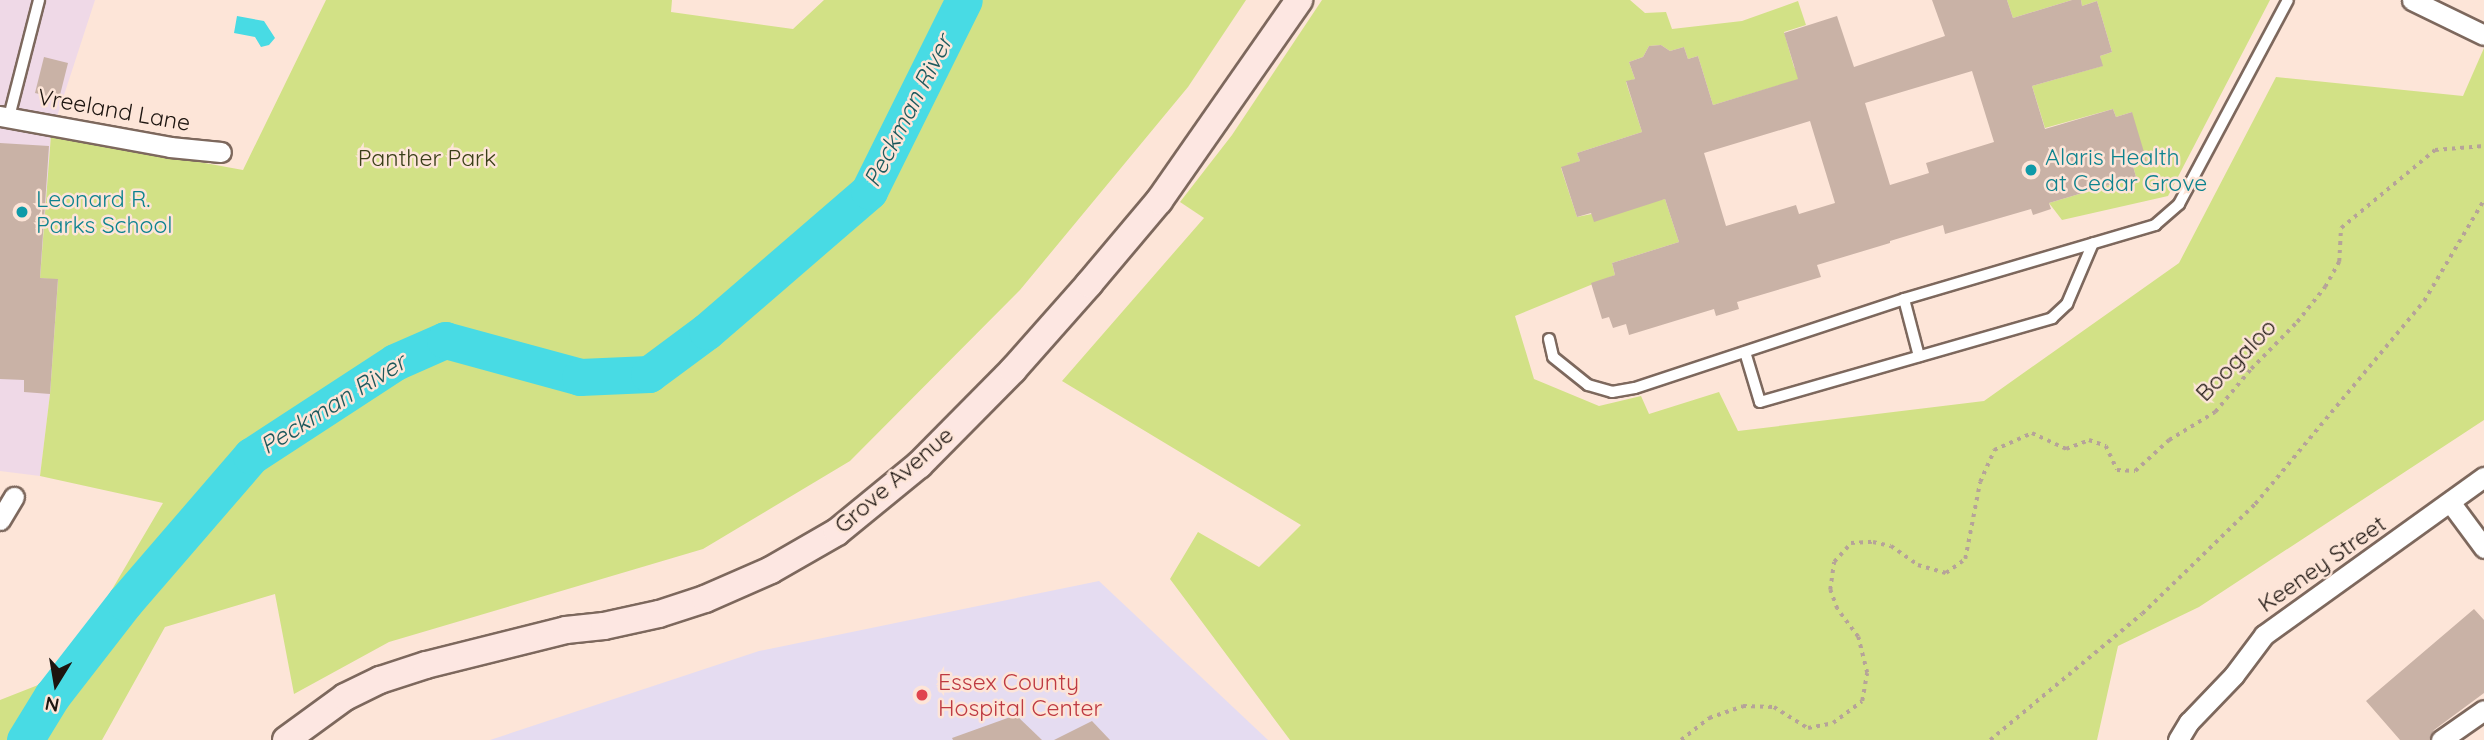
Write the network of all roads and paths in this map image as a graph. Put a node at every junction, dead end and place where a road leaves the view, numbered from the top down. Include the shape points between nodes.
1 (39, 0) edge
2 (1299, 0) edge
3 (2287, 0) edge
4 (2412, 0) edge
5 (2484, 35) edge
6 (5, 116) edge
7 (2484, 146) edge
8 (221, 152) dead end
9 (2484, 200) edge
10 (2093, 243) junction
11 (1905, 299) junction
12 (1549, 339) dead end
13 (1745, 352) junction
14 (1919, 356) junction
15 (2484, 477) edge
16 (14, 497) dead end
17 (2450, 502) junction
18 (0, 520) edge
19 (2484, 548) edge
20 (2484, 710) edge
21 (286, 740) edge
22 (1681, 740) edge
23 (1990, 740) edge
24 (2178, 740) edge
25 (2441, 740) edge

1 - 6 lane
2 - 21 street, Grove Avenue via 1158,201 1090,284 919,465 837,532 771,570 659,614 566,630 380,680 345,697
3 - 10 lane via 2179,204 2155,225
4 - 5 street
6 - 8 street, Vreeland Lane
7 - 22 path, Boogaloo via 2435,150 2341,228 2339,262 2297,322 2214,412 2168,440 2135,471 2117,470 2106,446 2089,440 2066,449 2032,433 1994,450 1980,482 1965,559 1947,573 1918,565 1891,546 1852,543 1834,562 1830,590 1837,609 1858,637 1867,673 1862,701 1833,723 1808,728 1774,707 1743,706 1709,718
9 - 23 path via 2424,301 2255,504 2142,614
10 - 11 lane
10 - 14 lane via 2067,304 2052,318
11 - 13 lane
11 - 14 lane
12 - 13 lane via 1553,357 1588,385 1612,392
13 - 14 lane via 1760,402
15 - 17 street, Keeney Street
16 - 18 street
17 - 19 street
17 - 24 street, Keeney Street via 2264,635
20 - 25 street

